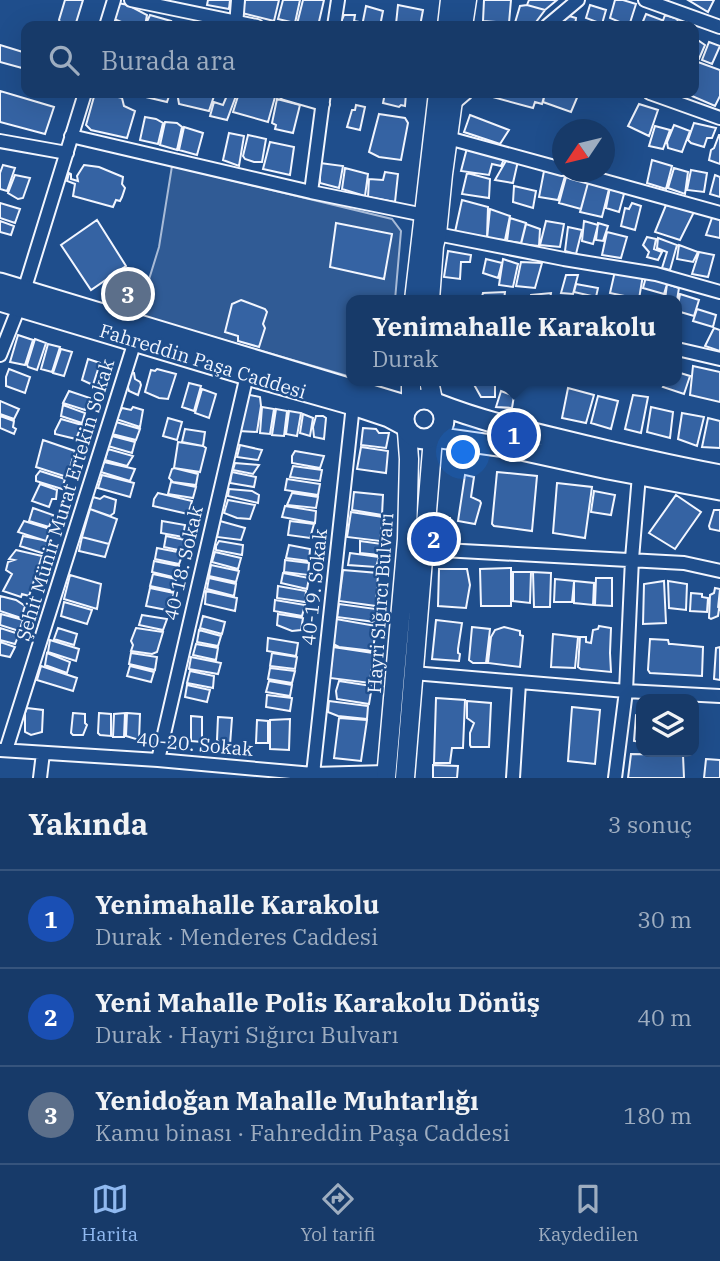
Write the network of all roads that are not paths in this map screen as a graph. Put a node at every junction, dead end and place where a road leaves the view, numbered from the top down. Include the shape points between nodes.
1 (114, 0) edge
2 (131, 0) edge
3 (239, 0) edge
4 (338, 0) edge
5 (450, 0) edge
6 (467, 0) edge
7 (578, 0) edge
8 (645, 0) edge
9 (108, 21) edge
10 (223, 21) edge
11 (236, 21) edge
12 (335, 21) edge
13 (448, 21) edge
14 (464, 21) edge
15 (553, 21) edge
16 (720, 27) edge
17 (83, 98) edge
18 (323, 98) edge
19 (448, 98) edge
20 (448, 98) edge
21 (664, 98) edge
22 (720, 118) edge
23 (71, 136) junction
24 (448, 138) junction
25 (0, 141) edge
26 (67, 153) junction
27 (552, 166) edge
28 (608, 182) edge
29 (311, 191) junction
30 (720, 213) edge
31 (424, 215) junction
32 (437, 234) junction
33 (0, 283) edge
34 (720, 292) edge
35 (415, 295) edge
36 (430, 295) edge
37 (14, 300) edge
38 (135, 341) junction
39 (682, 349) edge
40 (0, 355) edge
41 (720, 359) edge
42 (247, 375) junction
43 (411, 386) edge
44 (430, 386) edge
45 (435, 402) junction
46 (353, 405) junction
47 (408, 417) junction
48 (433, 437) junction
49 (639, 475) junction
50 (720, 475) edge
51 (720, 490) edge
52 (424, 549) junction
53 (632, 559) junction
54 (720, 571) edge
55 (414, 673) junction
56 (519, 683) junction
57 (626, 691) junction
58 (720, 696) edge
59 (3, 750) edge
60 (43, 752) junction
61 (158, 760) junction
62 (313, 774) junction
63 (386, 775) edge
64 (40, 778) edge
65 (405, 778) edge
66 (513, 778) edge
67 (615, 778) edge

1 - 9 street
2 - 10 street
3 - 11 street
4 - 12 street
5 - 13 street
6 - 14 street
7 - 15 street
8 - 16 street
17 - 23 street
18 - 29 street
19 - 24 street
20 - 31 street
21 - 22 street
23 - 26 street
23 - 29 street
24 - 27 street
24 - 32 street
25 - 26 street
26 - 37 street
28 - 30 street
29 - 31 street
31 - 35 street
32 - 34 street via 656,274
32 - 36 street
33 - 37 main road, Fahreddin Paşa Caddesi
37 - 38 main road, Fahreddin Paşa Caddesi
37 - 40 street
37 - 47 main road, Fahreddin Paşa Caddesi
38 - 42 main road, Fahreddin Paşa Caddesi
38 - 59 street, Şehit Münir Murat Ertekin Sokak
39 - 41 street
42 - 46 main road, Fahreddin Paşa Caddesi
42 - 61 street, 40-18. Sokak
43 - 47 street, Hayri Sığırcı Bulvarı
44 - 45 street
45 - 47 main road via 419,399
45 - 48 main road via 444,414 444,425
45 - 50 main road via 510,427
46 - 47 main road, Fahreddin Paşa Caddesi via 389,417
46 - 62 street, 40-19. Sokak
47 - 48 main road via 417,439
47 - 63 street, Hayri Sığırcı Bulvarı via 406,551
48 - 49 main road via 512,447
48 - 52 street, Hayri Sığırcı Bulvarı
49 - 51 main road
49 - 53 street
52 - 53 street
52 - 55 street, Hayri Sığırcı Bulvarı
53 - 54 street
53 - 57 street
55 - 56 street
55 - 65 street, Hayri Sığırcı Bulvarı
56 - 57 street
56 - 66 street
57 - 58 street
57 - 67 street
59 - 60 street, 40-20. Sokak
60 - 61 street, 40-20. Sokak
60 - 64 street
61 - 62 street, 40-20. Sokak
62 - 63 street, 40-20. Sokak

